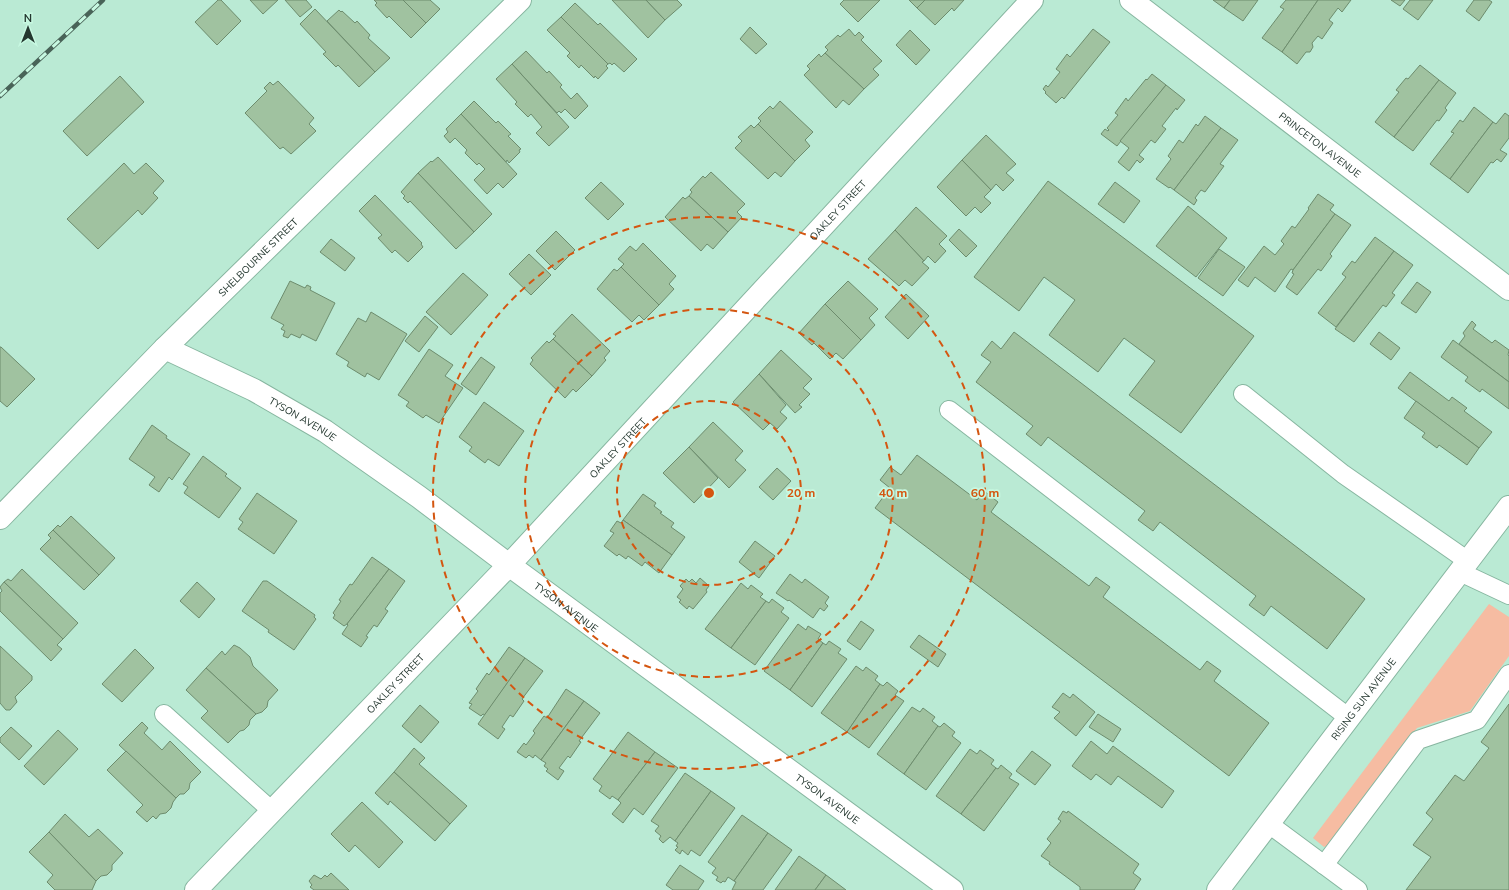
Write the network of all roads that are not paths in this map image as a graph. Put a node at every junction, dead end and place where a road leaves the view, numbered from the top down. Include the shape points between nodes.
1 (520, 0) edge
2 (1032, 0) edge
3 (1131, 0) edge
4 (1509, 289) edge
5 (165, 348) junction
6 (1243, 394) dead end
7 (949, 410) dead end
8 (1509, 507) edge
9 (0, 518) edge
10 (509, 565) junction
11 (1464, 566) junction
12 (1509, 595) edge
13 (1509, 674) edge
14 (164, 714) dead end
15 (1349, 718) junction
16 (272, 811) junction
17 (1269, 824) junction
18 (1324, 865) junction
19 (196, 890) edge
20 (952, 890) edge
21 (1218, 890) edge
22 (1358, 890) edge

1 - 5 street, SHELBOURNE STREET
2 - 10 street, OAKLEY STREET
3 - 4 street, PRINCETON AVENUE
5 - 9 street, SHELBOURNE STREET
5 - 10 street, TYSON AVENUE via 254,390 326,431
6 - 11 lane
7 - 15 lane
8 - 11 street, RISING SUN AVENUE
10 - 16 street, OAKLEY STREET
10 - 20 street, TYSON AVENUE
11 - 12 lane
11 - 15 street, RISING SUN AVENUE
13 - 18 lane via 1477,720 1418,740
14 - 16 lane
15 - 17 street, RISING SUN AVENUE
16 - 19 street, OAKLEY STREET
17 - 18 lane
17 - 21 street, RISING SUN AVENUE
18 - 22 lane

